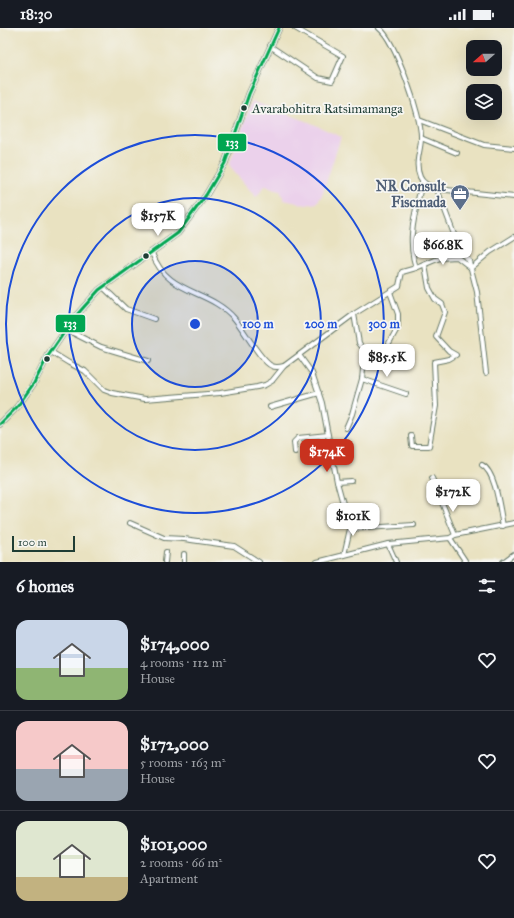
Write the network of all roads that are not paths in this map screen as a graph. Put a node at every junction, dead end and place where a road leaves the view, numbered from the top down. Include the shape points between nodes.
1 (279, 28) edge
2 (295, 28) edge
3 (379, 28) edge
4 (270, 46) junction
5 (419, 120) junction
6 (422, 138) junction
7 (514, 148) edge
8 (457, 153) dead end
9 (422, 182) junction
10 (437, 188) junction
11 (514, 197) edge
12 (514, 237) edge
13 (152, 253) junction
14 (425, 265) junction
15 (416, 268) junction
16 (470, 268) junction
17 (103, 287) junction
18 (390, 292) junction
19 (354, 314) junction
20 (154, 319) dead end
21 (65, 329) junction
22 (389, 343) dead end
23 (51, 352) junction
24 (298, 355) junction
25 (148, 361) dead end
26 (284, 366) junction
27 (486, 373) dead end
28 (362, 379) junction
29 (319, 393) junction
30 (406, 394) dead end
31 (270, 406) dead end
32 (0, 424) edge
33 (346, 428) dead end
34 (328, 435) junction
35 (411, 436) dead end
36 (295, 452) dead end
37 (482, 465) dead end
38 (432, 478) dead end
39 (351, 481) dead end
40 (337, 482) junction
41 (130, 523) dead end
42 (514, 523) edge
43 (414, 525) dead end
44 (503, 526) junction
45 (350, 529) junction
46 (455, 535) junction
47 (450, 538) junction
48 (388, 544) junction
49 (166, 552) dead end
50 (184, 554) dead end
51 (514, 554) edge
52 (344, 555) junction
53 (165, 562) edge
54 (184, 562) edge
55 (259, 562) edge
56 (317, 562) edge
57 (396, 562) edge
58 (466, 562) edge
59 (503, 562) edge

1 - 4 street
2 - 4 street via 343,56 332,81 318,78
3 - 5 street via 388,36 404,72
4 - 13 street via 249,94 225,163 206,195 178,233
5 - 6 street
5 - 7 street via 484,145
6 - 8 street
6 - 9 street via 417,168
9 - 10 street
9 - 15 street via 410,239
10 - 11 street
10 - 16 street via 452,232 469,261
12 - 16 street
13 - 17 street
13 - 26 street via 156,266 169,279 220,306 234,317 268,364 278,368
14 - 15 street
14 - 16 street via 440,258 457,257
14 - 35 street via 429,288 445,312 436,337 449,351 456,354 449,359 434,362 436,406 429,446 412,446
15 - 18 street via 402,272 399,286
16 - 27 street via 477,292
17 - 20 street via 126,309
17 - 21 street
18 - 19 street
18 - 22 street via 398,314 398,328
19 - 24 street
19 - 28 street via 359,342 365,351
21 - 23 street
21 - 25 street via 101,348
23 - 26 street via 85,371 104,390 145,399 220,393 257,387 272,381
23 - 32 street via 34,384
24 - 26 street
24 - 29 street via 312,373
28 - 30 street
28 - 33 street
29 - 31 street
29 - 34 street
34 - 36 street via 298,438 294,442
34 - 40 street
37 - 44 street via 488,469 493,480
38 - 46 street
39 - 40 street
40 - 45 street
41 - 55 street via 169,539 234,546
42 - 44 street
43 - 45 street
44 - 46 street
45 - 52 street
46 - 47 street
47 - 48 street
47 - 58 street
48 - 52 street
48 - 57 street
49 - 53 street
50 - 54 street
51 - 59 street
52 - 56 street

